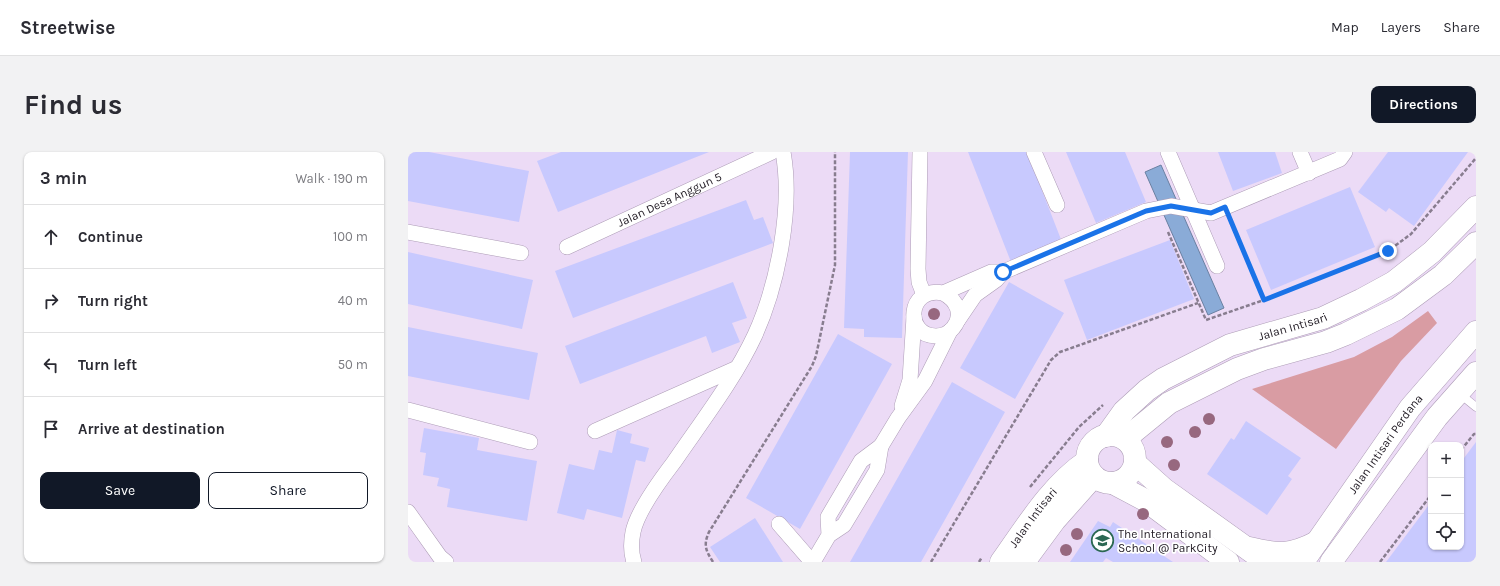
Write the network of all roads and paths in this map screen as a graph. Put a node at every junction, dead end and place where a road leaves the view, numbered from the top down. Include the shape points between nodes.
1 (772, 152) edge
2 (783, 152) edge
3 (835, 152) edge
4 (920, 152) edge
5 (1034, 152) edge
6 (1168, 152) edge
7 (1300, 152) edge
8 (1345, 152) edge
9 (1476, 158) edge
10 (1308, 173) junction
11 (1057, 205) dead end
12 (1225, 207) junction
13 (1476, 207) edge
14 (1193, 210) junction
15 (408, 232) edge
16 (1168, 232) dead end
17 (1476, 242) edge
18 (567, 247) dead end
19 (521, 253) dead end
20 (1217, 266) dead end
21 (1003, 272) junction
22 (943, 293) junction
23 (924, 295) junction
24 (1264, 300) junction
25 (1198, 303) junction
26 (914, 316) junction
27 (954, 325) junction
28 (1476, 332) edge
29 (737, 368) junction
30 (1476, 373) edge
31 (1458, 393) junction
32 (1476, 407) edge
33 (408, 410) edge
34 (898, 418) junction
35 (595, 431) dead end
36 (1476, 434) edge
37 (1115, 437) junction
38 (530, 442) dead end
39 (1464, 446) edge
40 (1135, 464) junction
41 (1098, 473) junction
42 (1428, 498) edge
43 (408, 512) edge
44 (1366, 516) junction
45 (779, 524) dead end
46 (1317, 542) junction
47 (1235, 554) edge
48 (446, 562) edge
49 (634, 562) edge
50 (713, 562) edge
51 (812, 562) edge
52 (931, 562) edge
53 (1000, 562) edge
54 (1024, 562) edge
55 (1266, 562) edge
56 (1303, 562) edge
57 (1331, 562) edge
58 (1341, 562) edge
59 (1380, 562) edge

1 - 18 street, Jalan Desa Anggun 5
2 - 29 street via 787,174 786,206 777,265 755,335
3 - 50 path via 835,265 816,356 709,532 705,550
4 - 23 street via 918,269
5 - 11 street
6 - 14 street
7 - 10 street
8 - 10 street via 1340,158
9 - 24 path via 1411,234 1388,251
10 - 12 street
12 - 14 street via 1211,213
12 - 24 path
13 - 37 street, Jalan Intisari via 1432,252 1394,282 1323,318 1230,345 1163,379 1124,411
14 - 20 street
14 - 21 street via 1171,206 1146,211
15 - 19 street
16 - 25 path
17 - 37 street, Jalan Intisari via 1443,275 1397,309 1326,342 1237,369 1169,403
21 - 22 street via 991,272
21 - 27 street via 975,295
22 - 23 street
22 - 27 street via 954,300 957,306
23 - 26 street via 916,304
24 - 25 path via 1206,320
25 - 52 path via 1060,352 1051,360
26 - 27 street via 919,329 931,336 944,335
26 - 34 street via 910,380
27 - 34 street via 925,381
28 - 46 street, Jalan Intisari Perdana via 1410,408
29 - 35 street
29 - 49 street via 655,488 642,512 633,531
30 - 31 street
31 - 32 lane
31 - 44 street via 1437,417
33 - 38 street
34 - 51 street via 881,446 862,461 828,517 829,535
36 - 39 path
37 - 40 street via 1133,450
37 - 41 street via 1098,439 1088,452
40 - 41 street via 1128,477
40 - 47 street
41 - 47 street
41 - 53 street, Jalan Intisari via 1070,472
41 - 54 street, Jalan Intisari via 1055,520
42 - 59 path
43 - 48 street
44 - 57 street
44 - 58 street
45 - 51 street
46 - 47 street via 1293,553
46 - 56 street, Jalan Intisari Perdana
47 - 55 street

